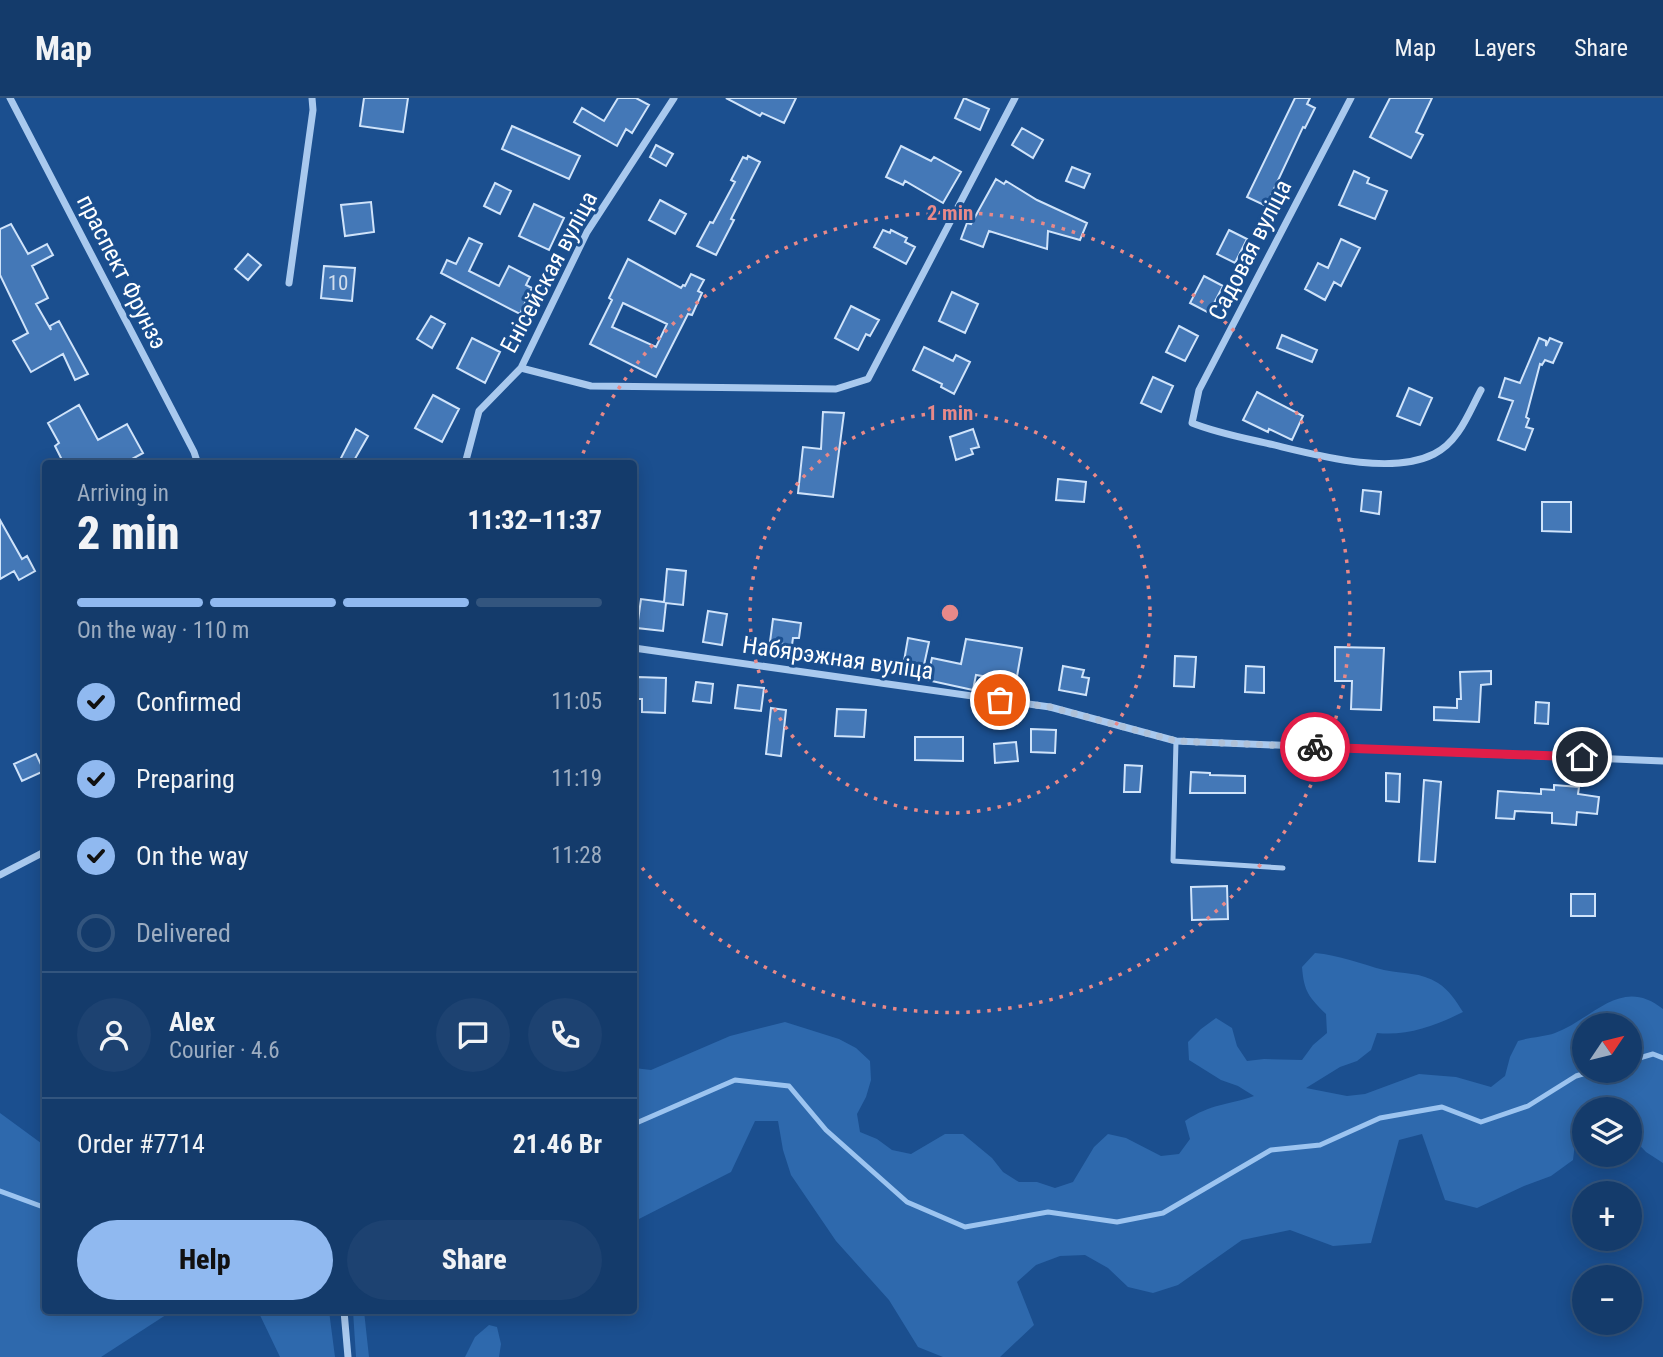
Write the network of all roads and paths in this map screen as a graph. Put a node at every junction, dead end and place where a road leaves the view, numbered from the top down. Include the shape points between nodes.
1 (10, 98) edge
2 (313, 98) edge
3 (674, 98) edge
4 (1015, 98) edge
5 (1351, 98) edge
6 (289, 283) dead end
7 (521, 368) junction
8 (1481, 390) dead end
9 (197, 460) edge
10 (466, 460) edge
11 (637, 649) edge
12 (1176, 741) junction
13 (1663, 761) edge
14 (42, 853) edge
15 (1283, 868) dead end
16 (0, 875) edge
17 (344, 1314) edge
18 (348, 1357) edge

1 - 9 street, праспект Фрунзэ
2 - 6 street
3 - 7 street, Енісейская вуліца via 587,232
4 - 7 street via 868,379 836,389 591,386
5 - 8 street, Садовая вуліца via 1199,390 1192,423 1335,460 1400,464 1434,454 1454,440
7 - 10 street, Енісейская вуліца via 479,411
11 - 12 street, Набярэжная вуліца via 1050,707
12 - 13 street, Набярэжная вуліца
12 - 15 lane via 1173,861
14 - 16 street
17 - 18 street

